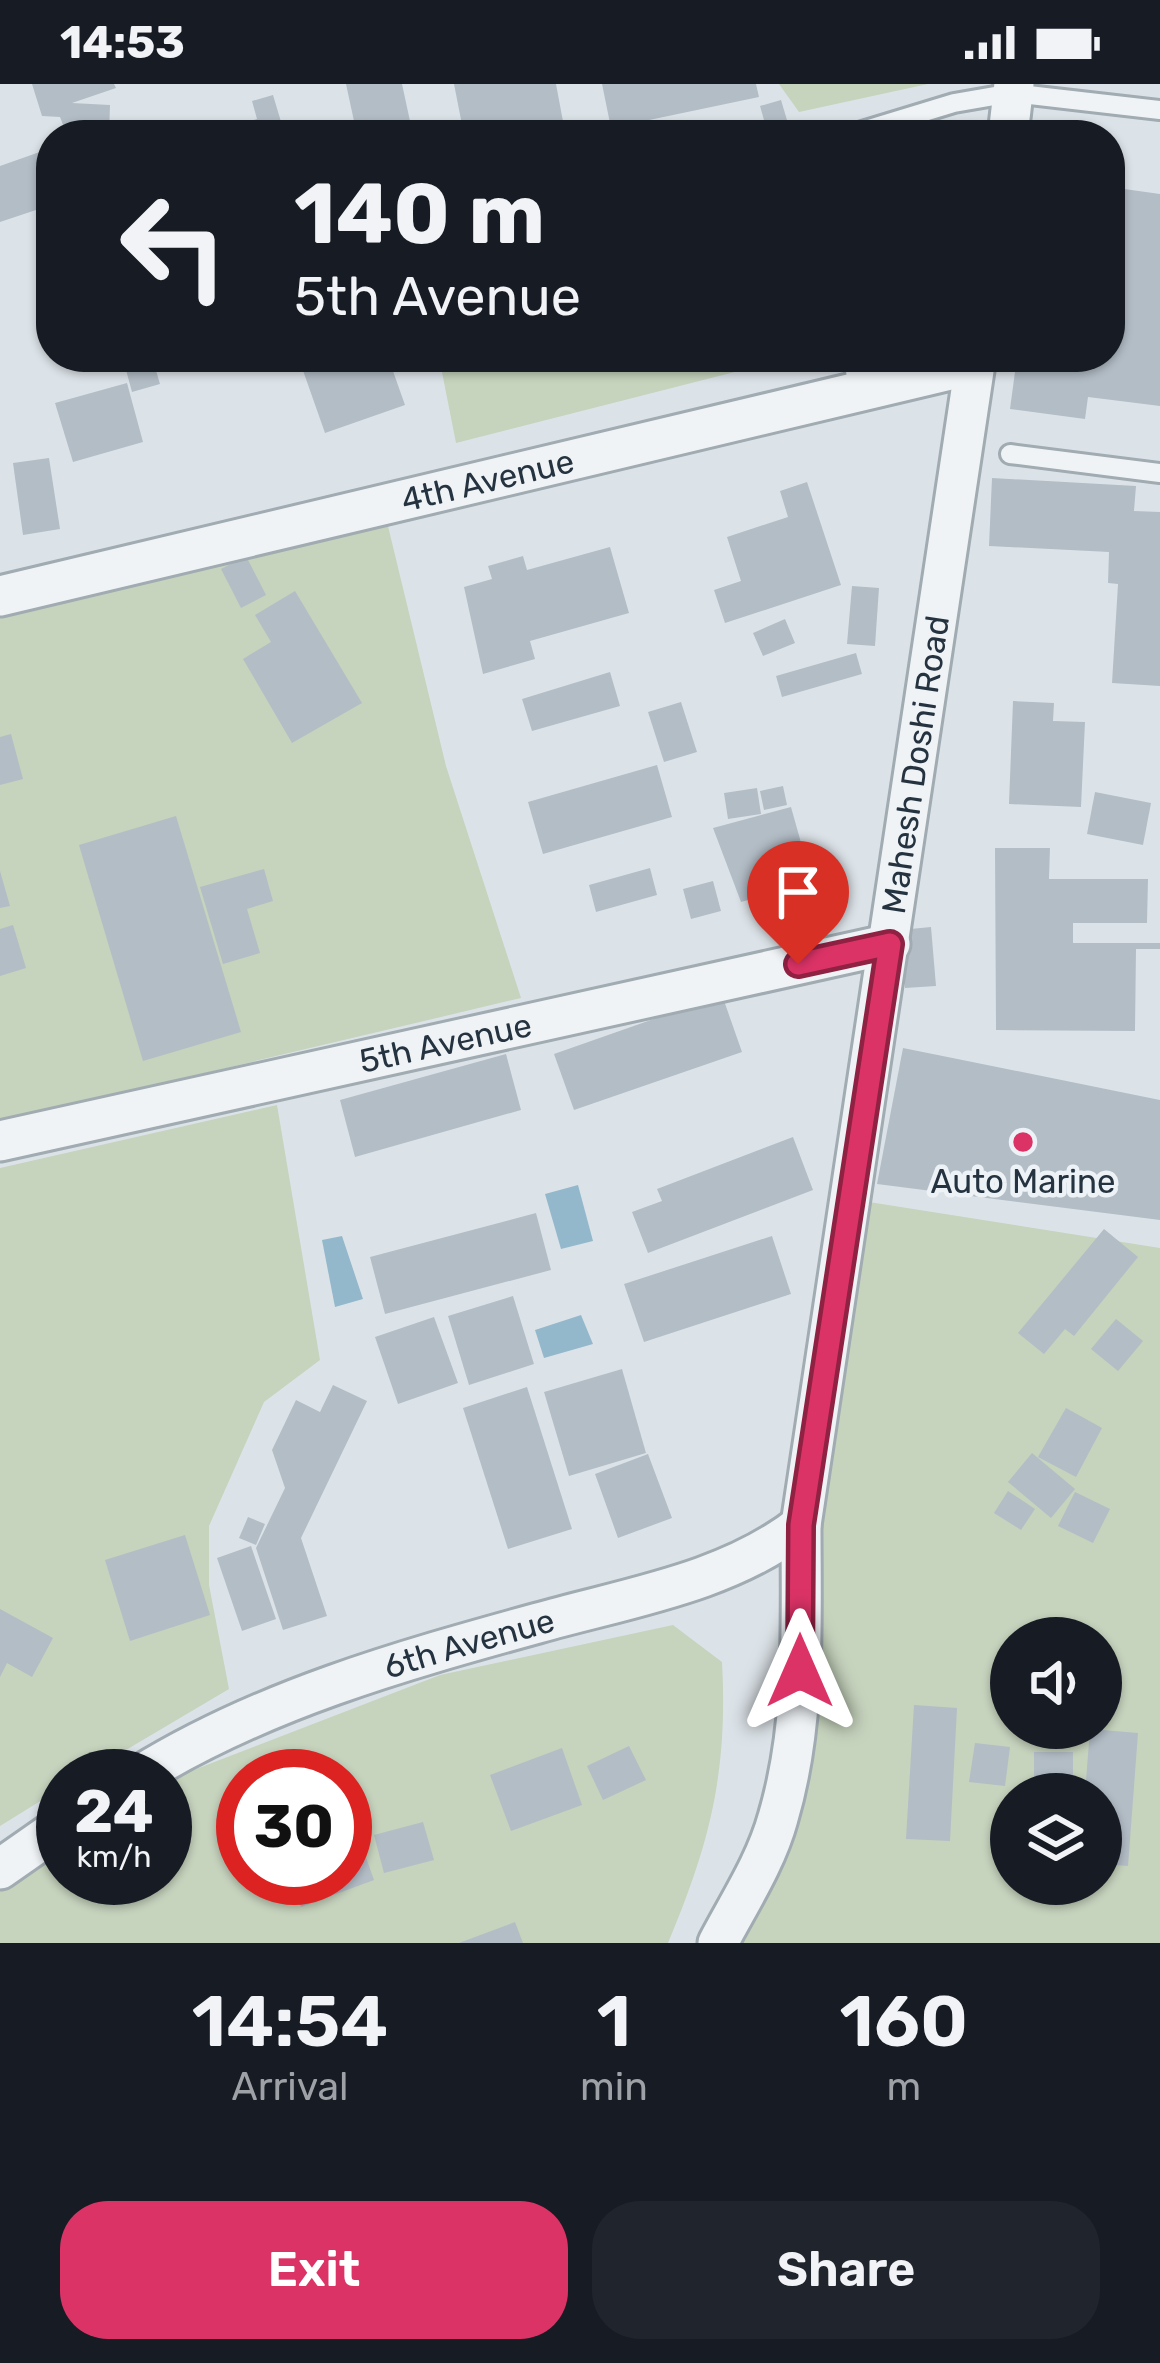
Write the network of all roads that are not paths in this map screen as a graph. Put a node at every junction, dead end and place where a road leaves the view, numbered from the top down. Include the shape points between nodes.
1 (1013, 88) edge
2 (1074, 92) edge
3 (1160, 110) edge
4 (898, 120) edge
5 (1010, 120) edge
6 (973, 372) edge
7 (856, 374) edge
8 (1010, 454) dead end
9 (1160, 473) edge
10 (0, 596) edge
11 (890, 944) junction
12 (0, 1141) edge
13 (801, 1525) junction
14 (191, 1749) edge
15 (36, 1844) edge
16 (0, 1869) edge
17 (718, 1943) edge

1 - 2 lane
1 - 4 lane
1 - 5 street
2 - 3 lane
6 - 11 street, Mahesh Doshi Road
7 - 10 street, 4th Avenue
8 - 9 lane
11 - 12 street, 5th Avenue
11 - 13 street, Mahesh Doshi Road
13 - 14 street, 6th Avenue via 774,1546 693,1580 281,1702
13 - 17 street, Mahesh Doshi Road via 792,1761 777,1823
15 - 16 street

